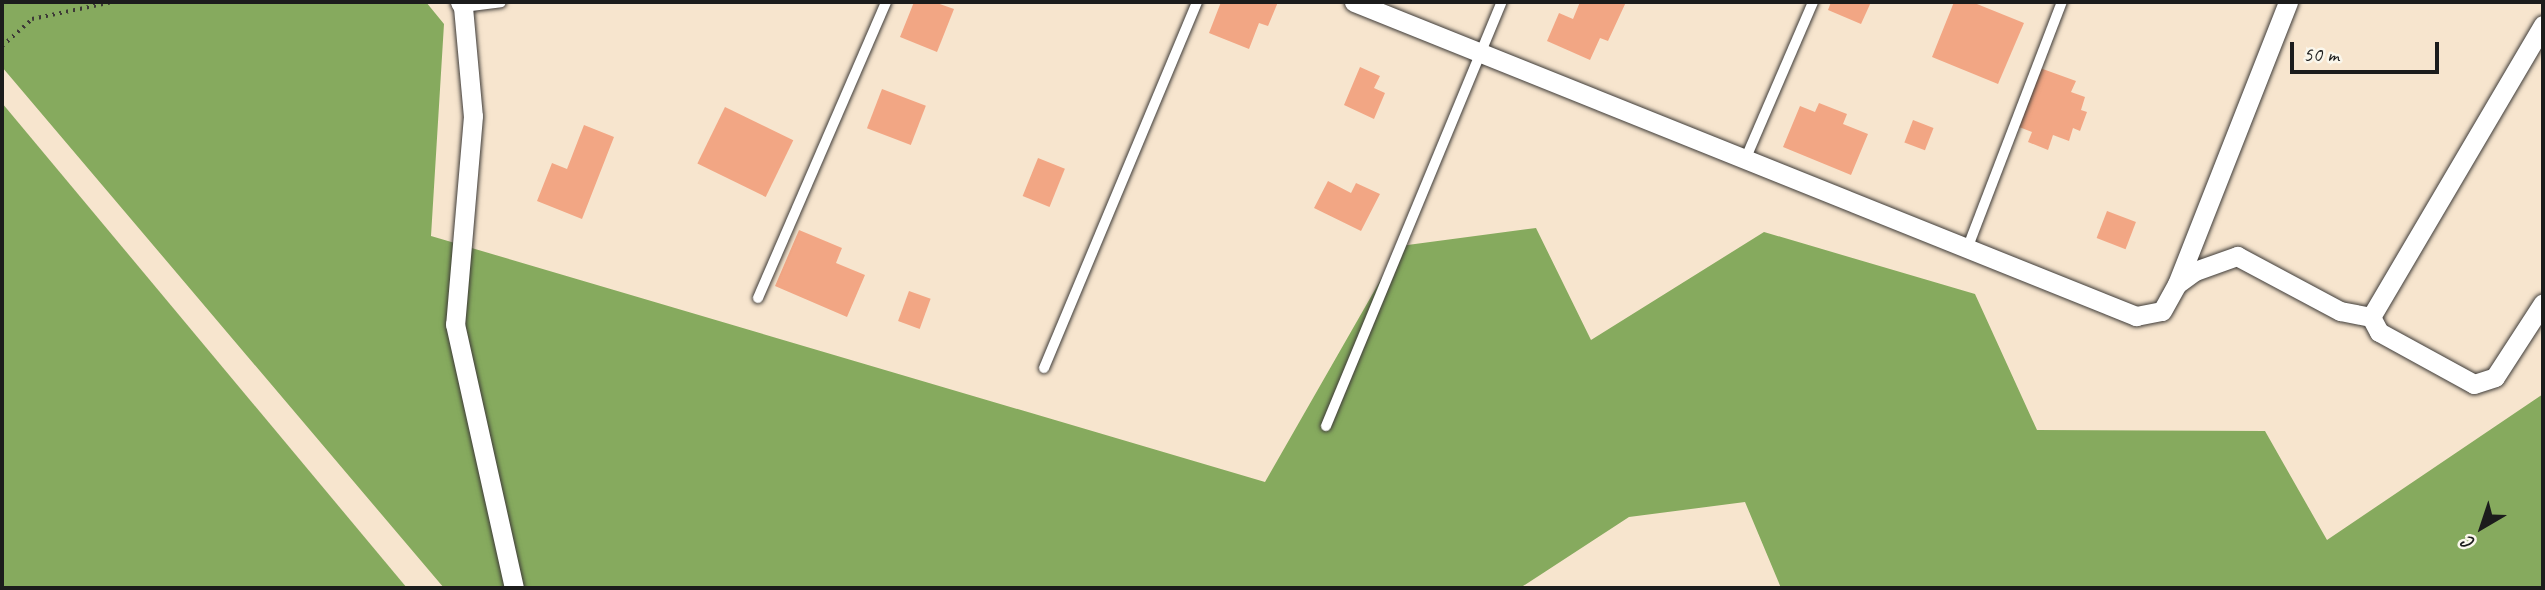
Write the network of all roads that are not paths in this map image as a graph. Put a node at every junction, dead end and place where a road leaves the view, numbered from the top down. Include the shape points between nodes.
1 (501, 2) edge
2 (886, 2) edge
3 (1197, 2) edge
4 (1354, 2) edge
5 (1502, 2) edge
6 (1813, 2) edge
7 (2063, 2) edge
8 (2288, 2) edge
9 (462, 5) edge
10 (2543, 25) edge
11 (1481, 52) junction
12 (1745, 160) junction
13 (1966, 250) junction
14 (2177, 284) junction
15 (758, 298) dead end
16 (2543, 303) edge
17 (2371, 317) junction
18 (1044, 368) dead end
19 (1326, 426) dead end
20 (514, 588) edge

1 - 9 lane
2 - 15 lane
3 - 18 lane
4 - 11 street
5 - 11 lane
6 - 12 lane
7 - 13 lane
8 - 14 street
9 - 20 street via 473,117 455,324
10 - 17 street
11 - 12 street
11 - 19 lane
12 - 13 street
13 - 14 street via 2136,316 2162,311
14 - 17 street via 2195,271 2237,256 2340,311
16 - 17 street via 2495,377 2474,384 2379,332

